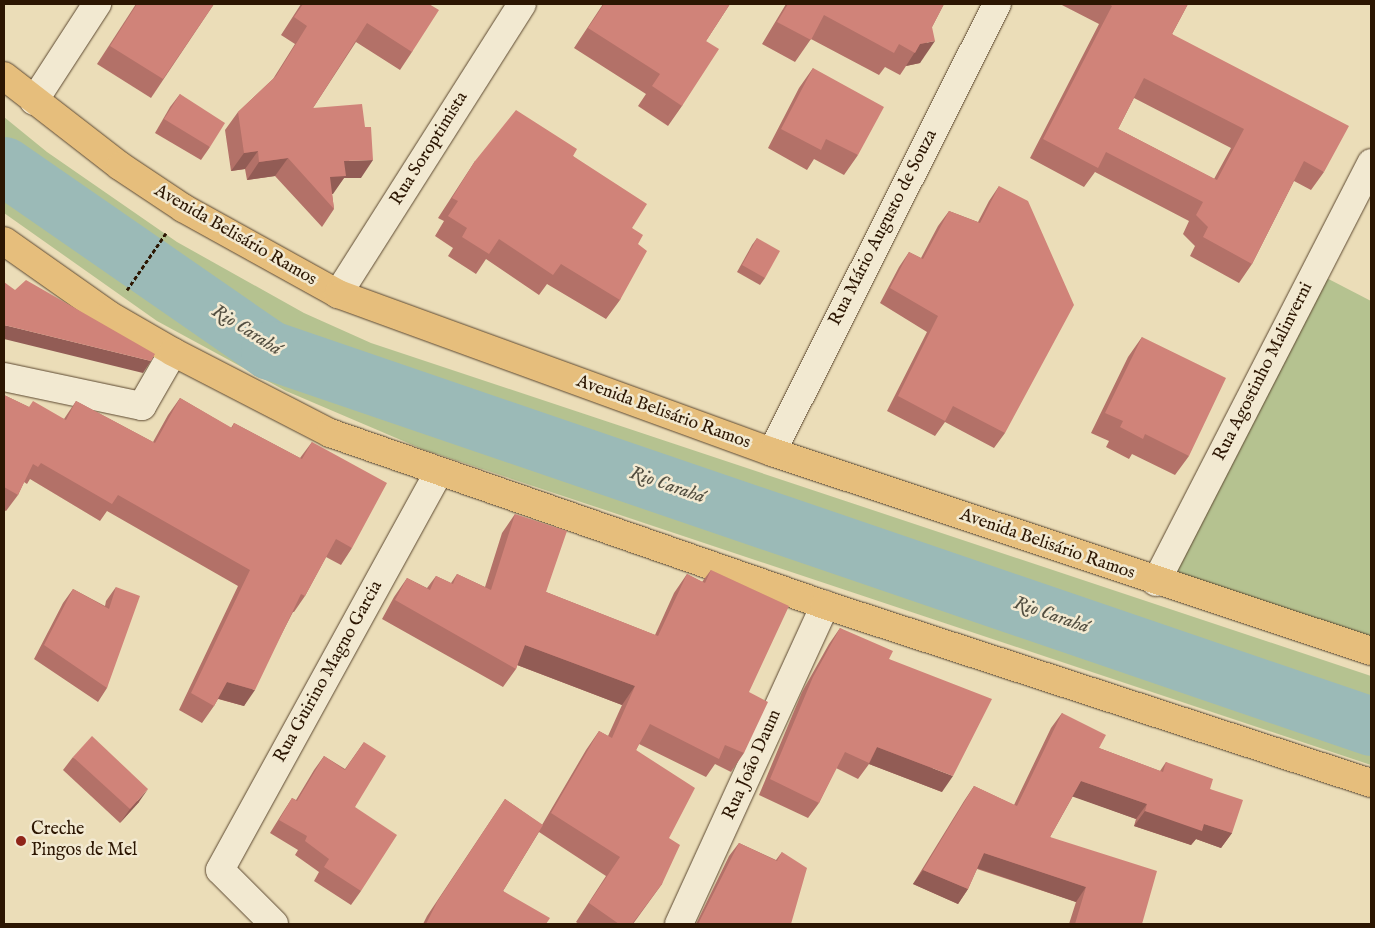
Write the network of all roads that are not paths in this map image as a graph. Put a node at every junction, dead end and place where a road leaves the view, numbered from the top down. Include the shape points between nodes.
1 (96, 4) edge
2 (522, 4) edge
3 (997, 4) edge
4 (4, 76) edge
5 (34, 101) junction
6 (1371, 163) edge
7 (4, 241) edge
8 (338, 294) junction
9 (173, 352) junction
10 (4, 377) edge
11 (772, 452) junction
12 (438, 474) junction
13 (1156, 582) junction
14 (825, 605) junction
15 (1371, 651) edge
16 (1371, 783) edge
17 (274, 924) edge
18 (680, 924) edge

1 - 5 street
2 - 8 street, Rua Soroptimista
3 - 11 street, Rua Mário Augusto de Souza
4 - 5 main road, Avenida Belisário Ramos
5 - 8 main road, Avenida Belisário Ramos via 183,208
6 - 13 street, Rua Agostinho Malinverni
7 - 9 main road via 108,315
8 - 11 main road, Avenida Belisário Ramos
9 - 10 street via 142,406
9 - 12 main road via 330,433
11 - 13 main road, Avenida Belisário Ramos
12 - 14 main road
12 - 17 street, Rua Guirino Magno Garcia via 220,870
13 - 15 main road, Avenida Belisário Ramos
14 - 16 main road
14 - 18 street, Rua João Daum

